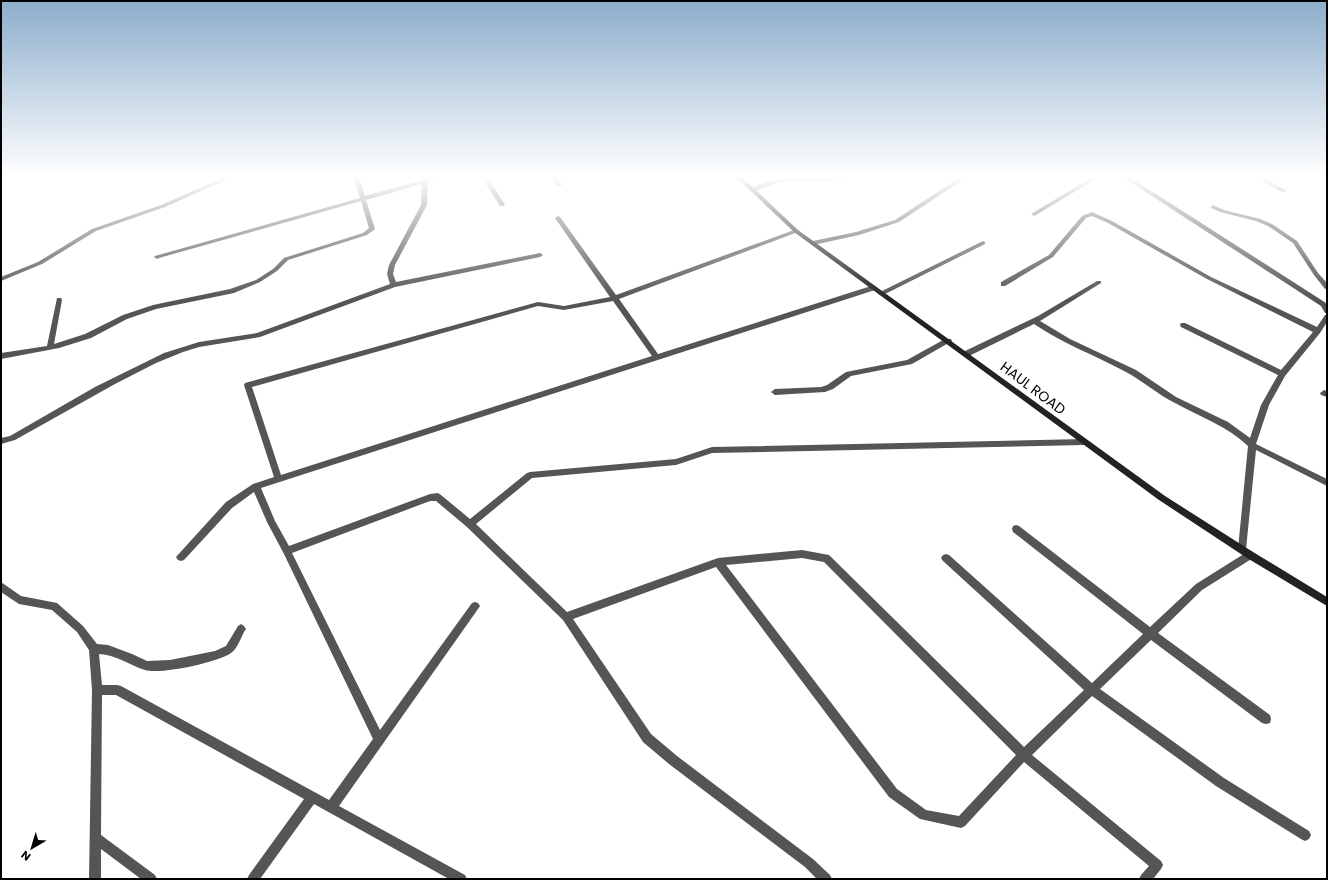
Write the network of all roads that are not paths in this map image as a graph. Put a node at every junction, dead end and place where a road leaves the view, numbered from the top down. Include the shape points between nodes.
1 (131, 217) edge
2 (293, 217) edge
3 (368, 217) edge
4 (418, 217) edge
5 (781, 217) edge
6 (904, 217) edge
7 (1084, 217) edge
8 (1099, 217) edge
9 (1188, 217) edge
10 (1246, 217) edge
11 (558, 218) dead end
12 (796, 231) junction
13 (813, 243) junction
14 (983, 244) dead end
15 (540, 255) dead end
16 (157, 257) dead end
17 (1, 278) edge
18 (1098, 282) dead end
19 (1003, 284) dead end
20 (394, 285) junction
21 (1327, 287) edge
22 (873, 288) junction
23 (881, 293) junction
24 (614, 298) junction
25 (60, 300) dead end
26 (1327, 311) edge
27 (1327, 317) edge
28 (1035, 321) junction
29 (1183, 325) dead end
30 (1318, 331) junction
31 (948, 341) junction
32 (50, 347) junction
33 (966, 354) junction
34 (1, 356) edge
35 (656, 357) junction
36 (1282, 374) junction
37 (776, 392) dead end
38 (1, 441) edge
39 (1084, 442) junction
40 (1252, 445) junction
41 (278, 478) junction
42 (1327, 483) edge
43 (256, 486) junction
44 (470, 524) junction
45 (1016, 529) dead end
46 (287, 551) junction
47 (1246, 552) junction
48 (181, 557) dead end
49 (946, 558) dead end
50 (718, 562) junction
51 (1, 586) edge
52 (1327, 602) edge
53 (475, 606) dead end
54 (566, 617) junction
55 (241, 629) dead end
56 (1150, 633) junction
57 (94, 649) junction
58 (97, 690) junction
59 (1092, 690) junction
60 (1266, 719) dead end
61 (380, 739) junction
62 (1024, 755) junction
63 (312, 797) junction
64 (331, 808) junction
65 (1305, 835) dead end
66 (95, 837) junction
67 (95, 879) edge
68 (151, 879) edge
69 (253, 879) edge
70 (461, 879) edge
71 (826, 879) edge
72 (1145, 879) edge

1 - 17 street via 94,230 40,263
2 - 16 street
3 - 32 street via 372,229 365,234 286,259 275,270 232,291 155,307 125,317 88,336
4 - 20 street via 392,265 390,274
5 - 12 main road, HAUL ROAD
6 - 13 street via 856,234
7 - 19 street via 1051,256
8 - 30 street via 1209,278
9 - 26 street via 1324,305
10 - 21 street via 1270,225 1295,242
11 - 24 street
12 - 13 main road, HAUL ROAD
12 - 24 street
13 - 22 main road, HAUL ROAD
14 - 23 street
15 - 20 street
18 - 28 street
20 - 38 street via 258,335 237,340 222,340 163,356 12,438
22 - 23 main road, HAUL ROAD
22 - 35 street
23 - 31 main road, HAUL ROAD
24 - 35 street
24 - 41 street via 564,308 538,304 248,385
25 - 32 street
27 - 30 street
28 - 33 street
28 - 40 street via 1076,346 1128,369 1172,398 1222,422 1244,436
29 - 36 street
30 - 36 street
31 - 33 main road, HAUL ROAD
31 - 37 street via 909,362 849,374 822,390
32 - 34 street
33 - 39 main road, HAUL ROAD
35 - 41 street
36 - 40 street via 1265,405
39 - 44 street via 712,450 676,462 530,474
39 - 47 main road, HAUL ROAD via 1162,498
40 - 42 street
40 - 47 street
41 - 43 street
43 - 46 street
43 - 48 street via 229,505
44 - 46 street via 438,497 430,498
44 - 54 street
45 - 56 street
46 - 61 street
47 - 52 main road, HAUL ROAD
47 - 56 street via 1199,587
49 - 59 street
50 - 54 street
50 - 62 street via 802,554 826,558
50 - 62 street via 893,793 924,815 961,822
51 - 57 street via 19,600 54,606 80,629
53 - 61 street
54 - 71 street via 647,738 809,863
55 - 57 street via 229,649 216,656 170,665 146,666 108,650
56 - 59 street
56 - 60 street
57 - 58 street
58 - 63 street via 117,690
58 - 66 street
59 - 62 street
59 - 65 street via 1220,782
61 - 64 street
62 - 72 street via 1157,865
63 - 64 street
63 - 69 street
64 - 70 street
66 - 67 street
66 - 68 street

